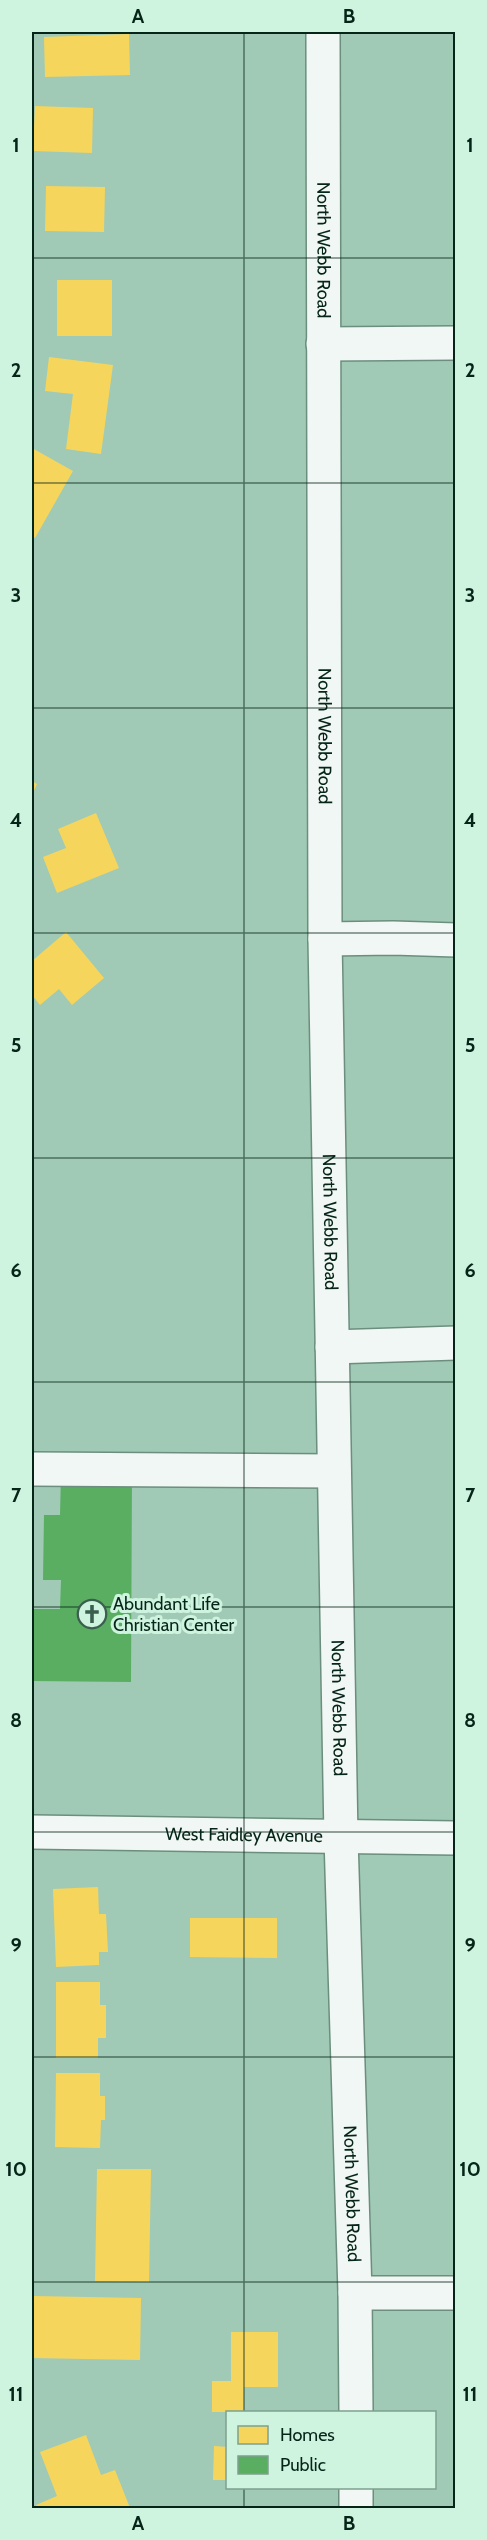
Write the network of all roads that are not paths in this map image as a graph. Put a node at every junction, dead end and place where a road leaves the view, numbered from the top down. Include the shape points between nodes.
1 (323, 32) edge
2 (456, 342) edge
3 (324, 344) junction
4 (325, 939) junction
5 (456, 940) edge
6 (456, 1343) edge
7 (332, 1347) junction
8 (32, 1469) edge
9 (334, 1471) junction
10 (32, 1832) edge
11 (341, 1838) junction
12 (456, 1838) edge
13 (355, 2293) junction
14 (456, 2293) edge
15 (356, 2411) edge
16 (356, 2489) edge
17 (356, 2508) edge

1 - 3 main road, North Webb Road
2 - 3 main road
3 - 4 main road, North Webb Road
4 - 5 main road
4 - 7 main road, North Webb Road
6 - 7 main road
7 - 9 main road, North Webb Road
8 - 9 main road
9 - 11 main road, North Webb Road
10 - 11 main road, West Faidley Avenue
11 - 12 main road, West Faidley Avenue
11 - 13 main road, North Webb Road
13 - 14 main road
13 - 15 main road, North Webb Road
16 - 17 main road

